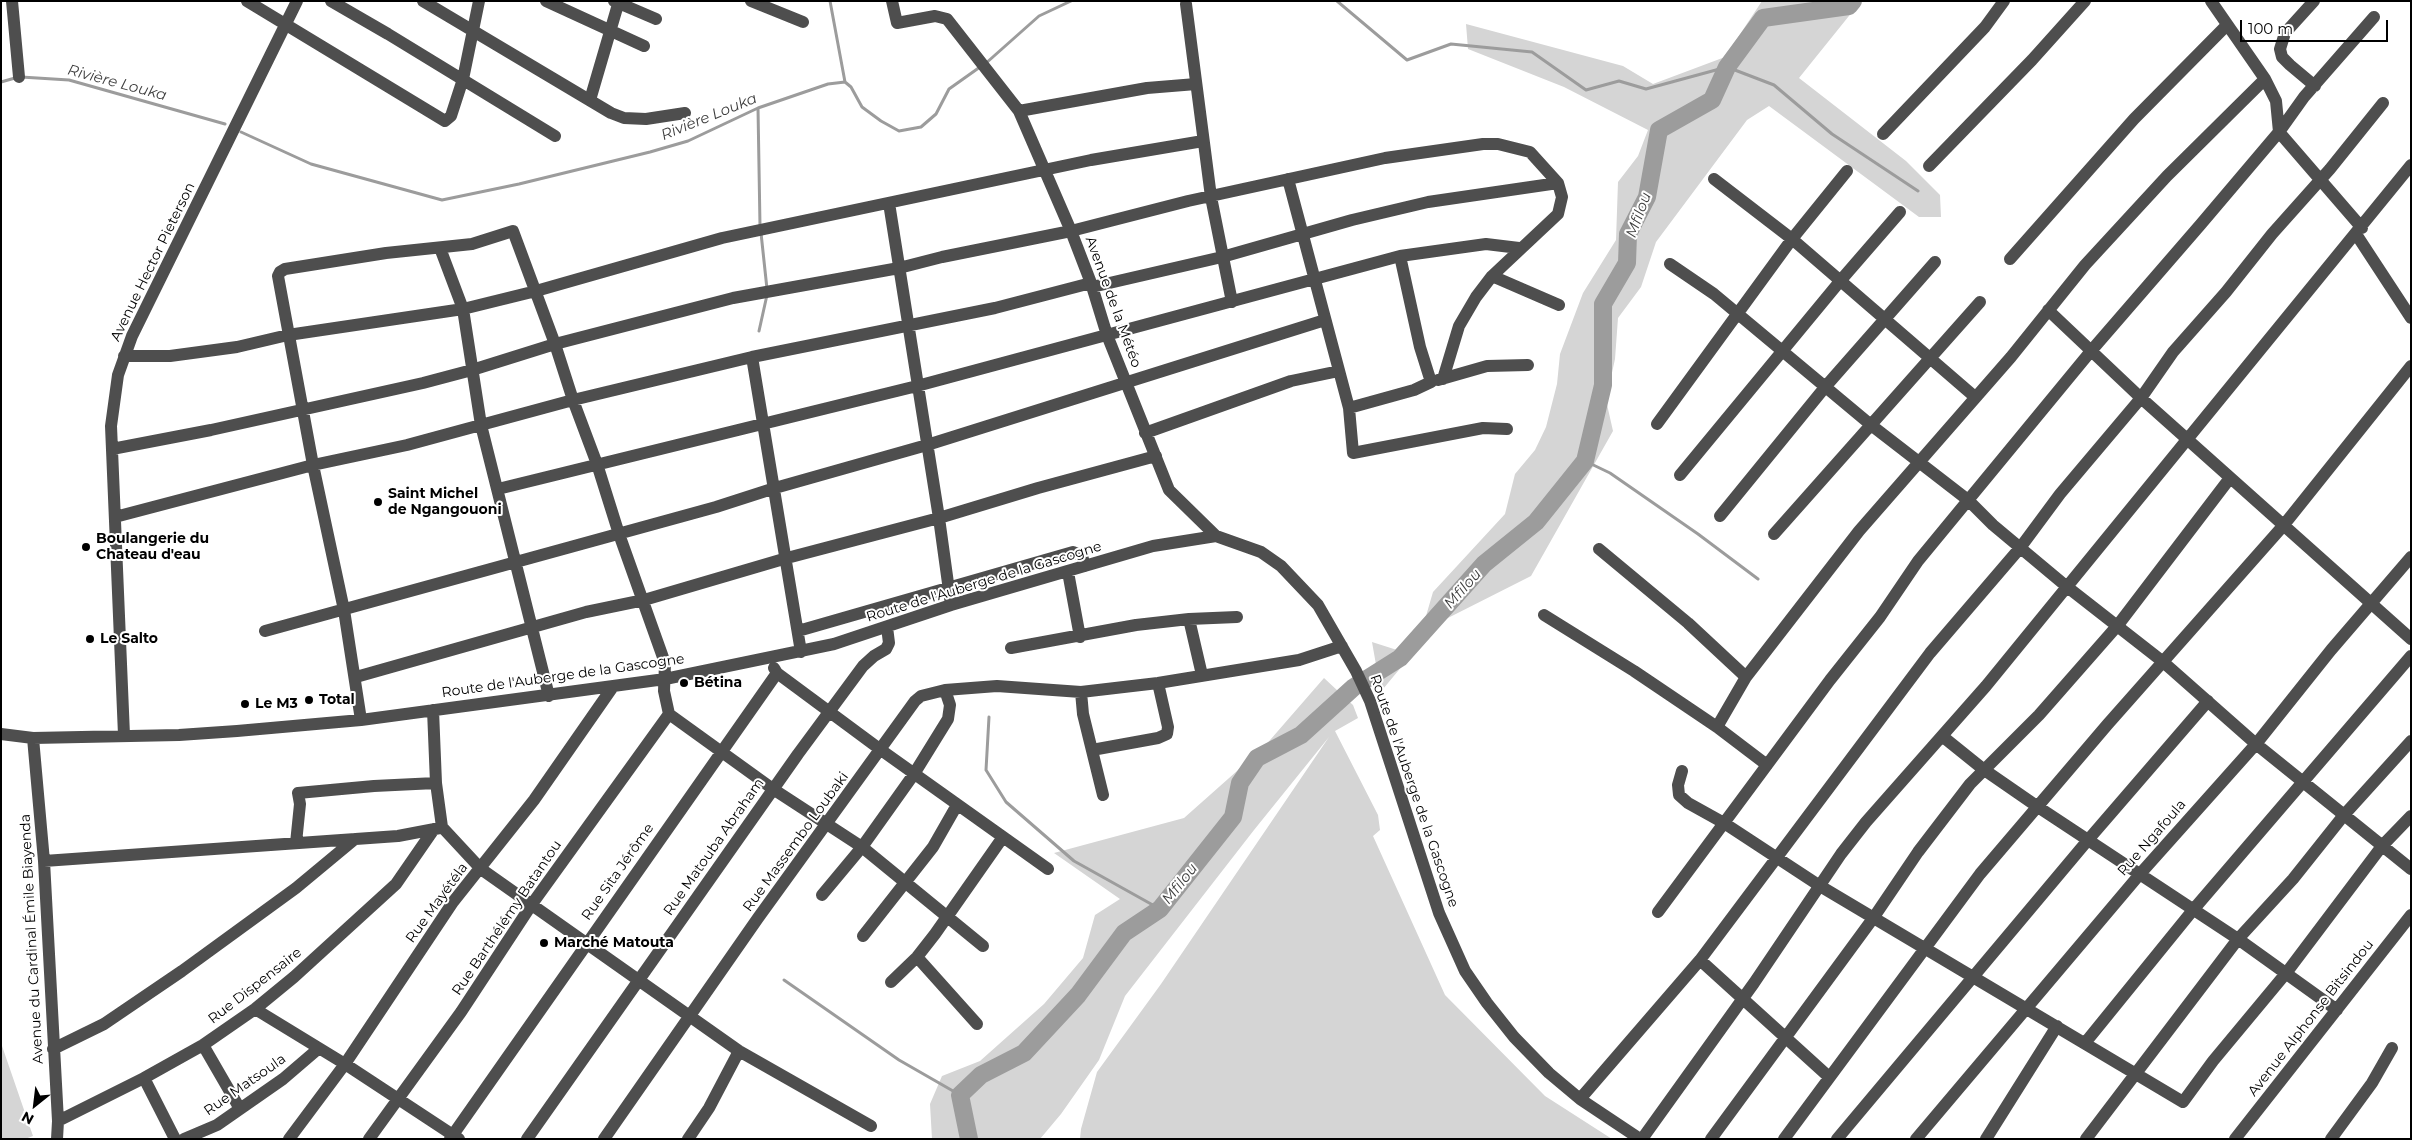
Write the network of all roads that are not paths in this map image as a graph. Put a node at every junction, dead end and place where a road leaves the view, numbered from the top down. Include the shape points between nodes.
1 (12, 1) edge
2 (247, 1) edge
3 (297, 1) edge
4 (331, 1) edge
5 (423, 1) edge
6 (479, 1) edge
7 (546, 1) edge
8 (751, 1) edge
9 (892, 1) edge
10 (2004, 1) edge
11 (2085, 1) edge
12 (2211, 1) edge
13 (2314, 1) edge
14 (617, 2) edge
15 (1186, 4) dead end
16 (2374, 17) dead end
17 (656, 19) dead end
18 (803, 22) dead end
19 (286, 25) junction
20 (2227, 25) junction
21 (472, 29) junction
22 (611, 31) junction
23 (644, 46) dead end
24 (19, 77) dead end
25 (463, 79) junction
26 (2265, 79) junction
27 (1196, 84) junction
28 (2315, 86) junction
29 (590, 100) junction
30 (2383, 103) dead end
31 (1019, 111) junction
32 (685, 113) dead end
33 (2279, 132) junction
34 (1882, 134) dead end
35 (555, 136) dead end
36 (1203, 141) junction
37 (1929, 166) dead end
38 (2411, 166) edge
39 (1045, 170) junction
40 (1847, 171) dead end
41 (1714, 178) dead end
42 (1288, 179) junction
43 (2320, 181) junction
44 (1558, 183) junction
45 (1211, 197) junction
46 (889, 203) junction
47 (1900, 212) dead end
48 (1071, 231) junction
49 (2359, 231) junction
50 (1302, 234) junction
51 (1792, 239) junction
52 (440, 248) junction
53 (1519, 248) junction
54 (1400, 256) junction
55 (1222, 258) junction
56 (2010, 259) dead end
57 (1934, 262) dead end
58 (1670, 264) dead end
59 (898, 268) junction
60 (1492, 276) junction
61 (1314, 280) junction
62 (1841, 280) junction
63 (1092, 285) junction
64 (536, 291) junction
65 (1232, 302) junction
66 (1980, 302) dead end
67 (1559, 305) dead end
68 (463, 309) junction
69 (2048, 310) junction
70 (1737, 313) junction
71 (2411, 318) edge
72 (1325, 320) junction
73 (1886, 320) junction
74 (908, 325) junction
75 (288, 335) junction
76 (1107, 335) junction
77 (555, 344) junction
78 (1783, 350) junction
79 (2091, 351) junction
80 (124, 356) junction
81 (752, 357) junction
82 (1930, 358) junction
83 (1528, 365) dead end
84 (2411, 366) edge
85 (472, 370) junction
86 (1339, 372) junction
87 (1437, 380) junction
88 (1127, 383) junction
89 (917, 386) junction
90 (1826, 386) junction
91 (1975, 398) junction
92 (2141, 398) junction
93 (572, 400) junction
94 (1349, 408) junction
95 (304, 409) junction
96 (481, 424) junction
97 (764, 424) junction
98 (1657, 424) dead end
99 (1871, 425) junction
100 (1507, 429) dead end
101 (1145, 433) junction
102 (2187, 440) junction
103 (927, 445) junction
104 (112, 449) junction
105 (1156, 456) junction
106 (1920, 463) junction
107 (597, 464) junction
108 (313, 465) junction
109 (1680, 475) dead end
110 (2230, 478) junction
111 (775, 488) junction
112 (498, 489) junction
113 (1968, 500) junction
114 (1720, 516) dead end
115 (115, 517) junction
116 (939, 518) junction
117 (2283, 526) junction
118 (618, 534) junction
119 (1774, 534) dead end
120 (1216, 536) junction
121 (2020, 548) junction
122 (1599, 549) dead end
123 (2411, 556) edge
124 (1054, 557) junction
125 (787, 558) junction
126 (516, 560) junction
127 (1085, 566) junction
128 (1006, 570) junction
129 (1063, 573) junction
130 (2066, 586) junction
131 (948, 588) junction
132 (1009, 588) junction
133 (644, 600) junction
134 (2372, 604) junction
135 (951, 605) junction
136 (344, 610) junction
137 (1544, 615) dead end
138 (1237, 617) dead end
139 (1189, 619) junction
140 (2118, 625) junction
141 (887, 627) junction
142 (533, 628) junction
143 (265, 631) dead end
144 (798, 632) junction
145 (1080, 637) junction
146 (2411, 639) edge
147 (1342, 646) junction
148 (1011, 648) dead end
149 (801, 652) junction
150 (2411, 656) edge
151 (766, 658) junction
152 (2162, 661) junction
153 (778, 673) junction
154 (1202, 675) junction
155 (356, 677) junction
156 (1746, 677) junction
157 (665, 679) junction
158 (1158, 683) junction
159 (612, 688) junction
160 (945, 690) junction
161 (1081, 692) junction
162 (549, 696) junction
163 (2208, 701) junction
164 (433, 710) junction
165 (830, 712) junction
166 (669, 714) junction
167 (362, 720) junction
168 (1717, 727) junction
169 (1, 734) edge
170 (124, 735) junction
171 (1942, 736) junction
172 (34, 738) junction
173 (2411, 741) edge
174 (2256, 744) junction
175 (881, 750) junction
176 (1092, 750) junction
177 (721, 752) junction
178 (1767, 765) junction
179 (1983, 769) junction
180 (1682, 771) dead end
181 (914, 774) junction
182 (2303, 781) junction
183 (436, 783) junction
184 (773, 789) junction
185 (1103, 795) dead end
186 (957, 805) junction
187 (2038, 807) junction
188 (2344, 815) junction
189 (2411, 816) edge
190 (1724, 823) junction
191 (827, 824) junction
192 (438, 828) junction
193 (1003, 837) junction
194 (355, 838) junction
195 (2088, 840) junction
196 (296, 843) junction
197 (2382, 846) junction
198 (862, 847) junction
199 (1775, 858) junction
200 (44, 861) junction
201 (1048, 869) dead end
202 (2411, 869) edge
203 (481, 870) junction
204 (2140, 874) junction
205 (905, 881) junction
206 (1820, 886) junction
207 (822, 895) dead end
208 (532, 904) junction
209 (2193, 910) junction
210 (1658, 912) dead end
211 (2411, 915) edge
212 (948, 916) junction
213 (1874, 917) junction
214 (863, 936) dead end
215 (2238, 939) junction
216 (586, 943) junction
217 (983, 946) dead end
218 (1925, 947) junction
219 (917, 957) junction
220 (1700, 960) junction
221 (2287, 972) junction
222 (1975, 977) junction
223 (638, 980) junction
224 (890, 982) dead end
225 (1742, 998) junction
226 (2027, 1008) junction
227 (255, 1009) junction
228 (2338, 1010) junction
229 (689, 1016) junction
230 (977, 1024) dead end
231 (2058, 1026) junction
232 (1784, 1037) junction
233 (2085, 1043) junction
234 (203, 1045) junction
235 (2392, 1048) dead end
236 (53, 1049) junction
237 (318, 1049) junction
238 (739, 1051) junction
239 (345, 1064) junction
240 (2136, 1073) junction
241 (1829, 1076) junction
242 (144, 1078) junction
243 (397, 1098) junction
244 (1580, 1099) junction
245 (240, 1109) junction
246 (58, 1121) junction
247 (871, 1126) dead end
248 (2241, 1136) edge
249 (454, 1137) edge
250 (57, 1139) edge
251 (175, 1139) edge
252 (184, 1139) edge
253 (289, 1139) edge
254 (368, 1139) edge
255 (527, 1139) edge
256 (604, 1139) edge
257 (688, 1139) edge
258 (1641, 1139) edge
259 (1711, 1139) edge
260 (1784, 1139) edge
261 (1837, 1139) edge
262 (1916, 1139) edge
263 (1986, 1139) edge
264 (2086, 1139) edge
265 (2331, 1139) edge

1 - 24 street
2 - 19 street
3 - 19 street, Avenue Hector Pieterson
4 - 25 street
5 - 21 street
6 - 21 street
7 - 22 street
8 - 18 street
9 - 31 street, Avenue de la Météo via 897,23 935,16 947,19
10 - 34 street via 1985,27
11 - 37 street
12 - 20 street
13 - 28 street via 2285,33 2280,49 2290,65
14 - 17 street
14 - 22 street
15 - 27 street
16 - 28 street
19 - 25 street via 445,122 451,116
19 - 80 street, Avenue Hector Pieterson
20 - 26 street
20 - 56 street via 2134,119
21 - 25 street
21 - 29 street
22 - 23 street
22 - 29 street
25 - 35 street
26 - 33 street via 2276,101
26 - 69 street via 2167,176
27 - 31 street via 1147,88
27 - 36 street
28 - 33 street
29 - 32 street via 624,118 646,119
30 - 43 street
31 - 39 street, Avenue de la Météo
33 - 43 street
33 - 79 street
36 - 39 street
36 - 45 street
38 - 49 street
39 - 46 street
39 - 48 street, Avenue de la Météo
40 - 51 street
41 - 51 street
42 - 44 street via 1385,158 1498,144 1530,152
42 - 45 street
42 - 50 street
43 - 49 street
43 - 92 street via 2173,352
44 - 50 street via 1428,202
44 - 53 street via 1562,197 1558,214
45 - 48 street
45 - 55 street
46 - 59 street
46 - 64 street via 722,238
47 - 62 street
48 - 59 street
48 - 63 street, Avenue de la Météo
49 - 71 street
49 - 102 street
50 - 55 street
50 - 61 street
51 - 62 street
51 - 70 street
52 - 64 street via 472,244 513,231
52 - 68 street
52 - 75 street via 348,258 280,272
53 - 54 street via 1486,244
53 - 60 street
54 - 61 street
54 - 87 street via 1420,347
55 - 63 street
55 - 65 street
57 - 73 street
58 - 70 street
59 - 74 street
59 - 77 street via 733,298
60 - 67 street
60 - 87 street via 1459,326
61 - 65 street
61 - 72 street
62 - 73 street
62 - 78 street
63 - 74 street
63 - 76 street, Avenue de la Météo
64 - 68 street
64 - 77 street
65 - 76 street
66 - 82 street
68 - 75 street
68 - 85 street
69 - 79 street
69 - 91 street
70 - 78 street
70 - 98 street
72 - 86 street
72 - 88 street
73 - 82 street
73 - 90 street
74 - 81 street
74 - 89 street
75 - 80 street via 236,347 170,356
75 - 95 street
76 - 88 street, Avenue de la Météo
76 - 89 street
77 - 85 street
77 - 93 street
78 - 90 street
78 - 109 street
79 - 92 street
79 - 113 street
80 - 104 street, Avenue Hector Pieterson via 113,399
81 - 93 street
81 - 97 street
82 - 91 street
82 - 99 street
83 - 87 street via 1487,366
84 - 117 street
85 - 95 street
85 - 96 street
86 - 94 street
86 - 101 street via 1291,381
87 - 94 street via 1414,390
88 - 101 street, Avenue de la Météo
88 - 103 street
89 - 97 street
89 - 103 street
90 - 99 street
90 - 114 street
91 - 106 street
92 - 102 street
92 - 121 street via 2060,494
93 - 96 street
93 - 107 street
94 - 100 street via 1353,453 1482,428
95 - 104 street
95 - 108 street
96 - 108 street via 407,445
96 - 112 street
97 - 107 street
97 - 111 street
99 - 106 street
99 - 119 street
101 - 105 street, Avenue de la Météo
102 - 110 street
102 - 130 street
103 - 111 street
103 - 116 street
104 - 115 street, Avenue Hector Pieterson
105 - 116 street
105 - 120 street, Avenue de la Météo via 1169,490
106 - 113 street
106 - 156 street via 1859,531
107 - 112 street
107 - 118 street
108 - 115 street
108 - 136 street
110 - 117 street
110 - 140 street
111 - 118 street
111 - 125 street
112 - 126 street
113 - 121 street
113 - 178 street via 1918,561 1880,617
115 - 170 street, Avenue Hector Pieterson
116 - 125 street
116 - 131 street
117 - 134 street
117 - 152 street
118 - 126 street
118 - 133 street
120 - 127 street, Route de l'Auberge de la Gascogne via 1153,546
120 - 147 street, Route de l'Auberge de la Gascogne via 1261,552 1281,566 1318,605
121 - 130 street
121 - 199 street via 1888,707
122 - 156 street via 1688,623
123 - 134 street, Rue Ngafoula
124 - 127 street via 1078,553
124 - 128 street
124 - 129 street
125 - 133 street
125 - 144 street
126 - 136 street
126 - 142 street
127 - 129 street, Route de l'Auberge de la Gascogne
128 - 131 street
128 - 132 street
129 - 132 street, Route de l'Auberge de la Gascogne
129 - 145 street
130 - 140 street
130 - 171 street
131 - 135 street
131 - 144 street
132 - 135 street, Route de l'Auberge de la Gascogne
133 - 142 street via 586,612
133 - 157 street via 665,663
134 - 146 street
134 - 174 street, Rue Ngafoula
135 - 141 street, Route de l'Auberge de la Gascogne
136 - 143 street
136 - 155 street
137 - 168 street
138 - 139 street
139 - 145 street
139 - 154 street
140 - 152 street
140 - 179 street via 2039,715
141 - 149 street, Route de l'Auberge de la Gascogne
141 - 165 street, Rue Matouba Abraham via 889,643 886,650 863,666
142 - 155 street
142 - 162 street
144 - 149 street
145 - 148 street
147 - 154 street, Rue Massembo Loubaki via 1299,660
147 - 244 street, Route de l'Auberge de la Gascogne via 1370,701 1440,913 1466,970 1514,1037
149 - 151 street, Route de l'Auberge de la Gascogne
150 - 182 street
151 - 153 street
151 - 157 street, Route de l'Auberge de la Gascogne
152 - 163 street
152 - 187 street
153 - 165 street
153 - 177 street, Rue Sita Jérôme
154 - 158 street, Rue Massembo Loubaki
155 - 167 street
156 - 168 street
157 - 159 street, Route de l'Auberge de la Gascogne
157 - 166 street
158 - 161 street, Rue Massembo Loubaki
158 - 176 street via 1167,734
159 - 162 street, Route de l'Auberge de la Gascogne
159 - 203 street, Rue Mayétéla
160 - 161 street, Rue Massembo Loubaki via 997,686
160 - 175 street, Rue Massembo Loubaki via 921,696 915,701
160 - 181 street via 950,704 948,719
161 - 176 street
162 - 164 street, Route de l'Auberge de la Gascogne
163 - 174 street
163 - 195 street
164 - 167 street, Route de l'Auberge de la Gascogne
164 - 183 street
165 - 175 street
165 - 184 street, Rue Matouba Abraham
166 - 177 street
166 - 208 street, Rue Barthélémy Batantou
167 - 170 street, Route de l'Auberge de la Gascogne via 179,735
168 - 178 street
169 - 172 street, Route de l'Auberge de la Gascogne
170 - 172 street, Route de l'Auberge de la Gascogne
171 - 179 street
171 - 206 street via 1866,822
172 - 200 street, Avenue du Cardinal Émile Biayenda
173 - 188 street
174 - 182 street
174 - 204 street, Rue Ngafoula
175 - 181 street
175 - 191 street, Rue Massembo Loubaki
176 - 185 street
177 - 184 street
177 - 216 street, Rue Sita Jérôme
178 - 190 street
179 - 187 street
179 - 213 street via 1918,852
180 - 190 street via 1679,795
181 - 186 street
181 - 198 street
182 - 188 street
182 - 209 street
183 - 192 street
183 - 196 street via 298,794
184 - 191 street
184 - 223 street, Rue Matouba Abraham
186 - 193 street
186 - 205 street via 933,847
187 - 195 street
187 - 218 street via 1980,874
188 - 197 street
188 - 215 street via 2293,879
189 - 197 street
190 - 199 street
190 - 210 street
191 - 198 street
191 - 229 street, Rue Massembo Loubaki
192 - 194 street via 398,836
192 - 203 street
192 - 227 street, Rue Dispensaire via 396,884
193 - 201 street
193 - 212 street
194 - 196 street
194 - 236 street via 296,888 182,970 104,1024
195 - 204 street
195 - 222 street
196 - 200 street
197 - 202 street
197 - 221 street
198 - 205 street
198 - 207 street
199 - 206 street
199 - 220 street
200 - 236 street, Avenue du Cardinal Émile Biayenda
203 - 208 street
203 - 239 street, Rue Mayétéla via 453,902
204 - 209 street
204 - 226 street, Rue Ngafoula
205 - 212 street
205 - 214 street
206 - 213 street
206 - 225 street
208 - 216 street
208 - 243 street, Rue Barthélémy Batantou via 461,1012
209 - 215 street
209 - 233 street
211 - 228 street, Avenue Alphonse Bitsindou
212 - 217 street
212 - 219 street
213 - 218 street
213 - 232 street
215 - 221 street
215 - 240 street
216 - 223 street
216 - 249 street, Rue Sita Jérôme
218 - 222 street
218 - 241 street
219 - 224 street
219 - 230 street
220 - 225 street
220 - 244 street
221 - 228 street
221 - 240 street via 2183,1102
222 - 226 street
222 - 261 street
223 - 229 street
223 - 255 street, Rue Matouba Abraham
225 - 232 street
225 - 258 street
226 - 231 street
226 - 262 street, Rue Ngafoula
227 - 234 street, Rue Dispensaire
227 - 237 street
228 - 248 street, Avenue Alphonse Bitsindou
229 - 238 street
229 - 256 street, Rue Massembo Loubaki
231 - 233 street
231 - 263 street
232 - 241 street
232 - 259 street
233 - 240 street
234 - 242 street, Rue Dispensaire
234 - 245 street
235 - 265 street via 2372,1083
236 - 246 street, Avenue du Cardinal Émile Biayenda
237 - 239 street
237 - 245 street, Rue Matsoula via 283,1080
238 - 247 street
238 - 257 street via 713,1101
239 - 243 street
239 - 253 street, Rue Mayétéla
240 - 264 street
241 - 260 street
242 - 246 street, Rue Dispensaire
242 - 251 street
243 - 249 street
243 - 254 street, Rue Barthélémy Batantou
244 - 258 street, Route de l'Auberge de la Gascogne
245 - 252 street, Rue Matsoula via 217,1125
246 - 250 street, Avenue du Cardinal Émile Biayenda

